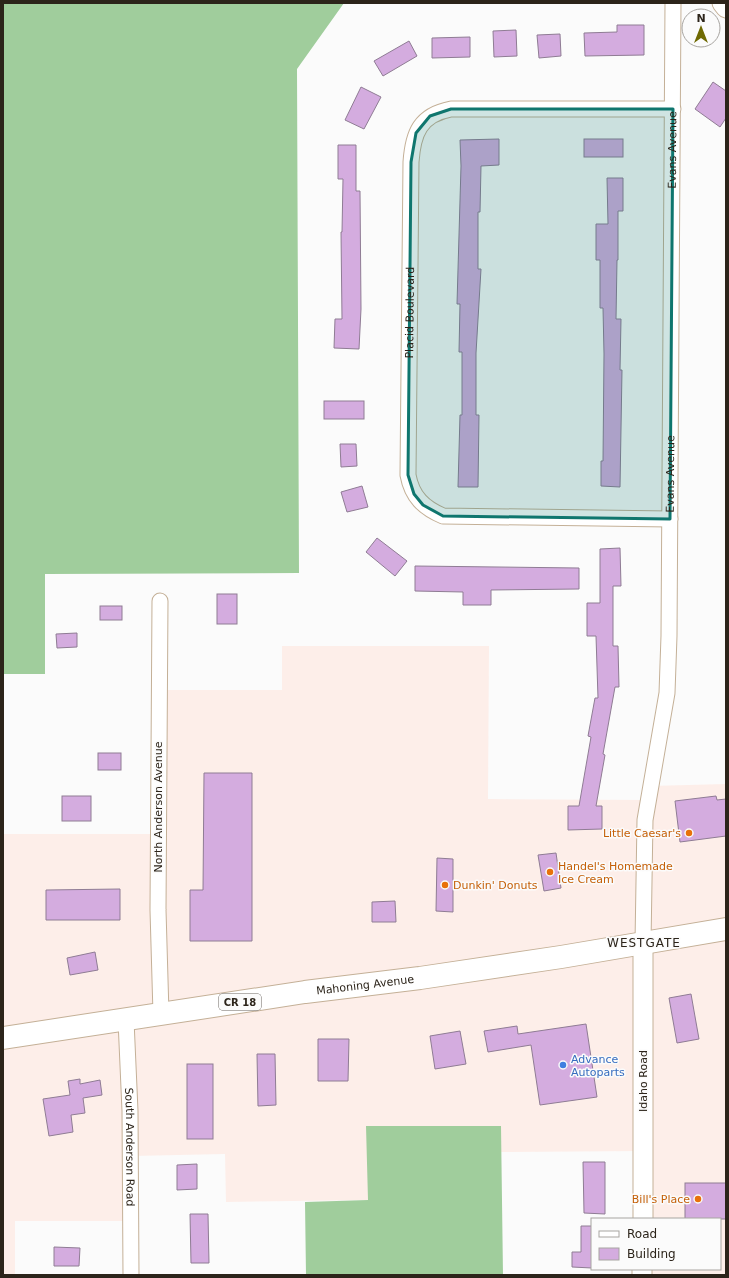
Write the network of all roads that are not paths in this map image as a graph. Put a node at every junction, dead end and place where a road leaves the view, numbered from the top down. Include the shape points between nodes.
1 (673, 3) edge
2 (722, 3) edge
3 (726, 8) edge
4 (673, 108) junction
5 (670, 519) junction
6 (160, 601) dead end
7 (726, 929) edge
8 (644, 943) junction
9 (160, 1014) junction
10 (126, 1020) junction
11 (3, 1038) edge
12 (643, 1218) edge
13 (131, 1275) edge

1 - 4 street, Evans Avenue
2 - 3 street
4 - 5 street, Evans Avenue
4 - 5 street, Placid Boulevard via 451,108 430,116 422,123 416,133 411,162 408,467 414,494 423,506 443,516
5 - 8 street, Evans Avenue via 667,693 645,820
6 - 9 street, North Anderson Avenue
7 - 8 main road, Mahoning Avenue / CR 18
8 - 9 main road, Mahoning Avenue / CR 18 via 424,978 358,984
8 - 12 street, Idaho Road
9 - 10 main road, Mahoning Avenue / CR 18
10 - 11 main road, Mahoning Avenue / CR 18
10 - 13 street, South Anderson Road via 130,1111

